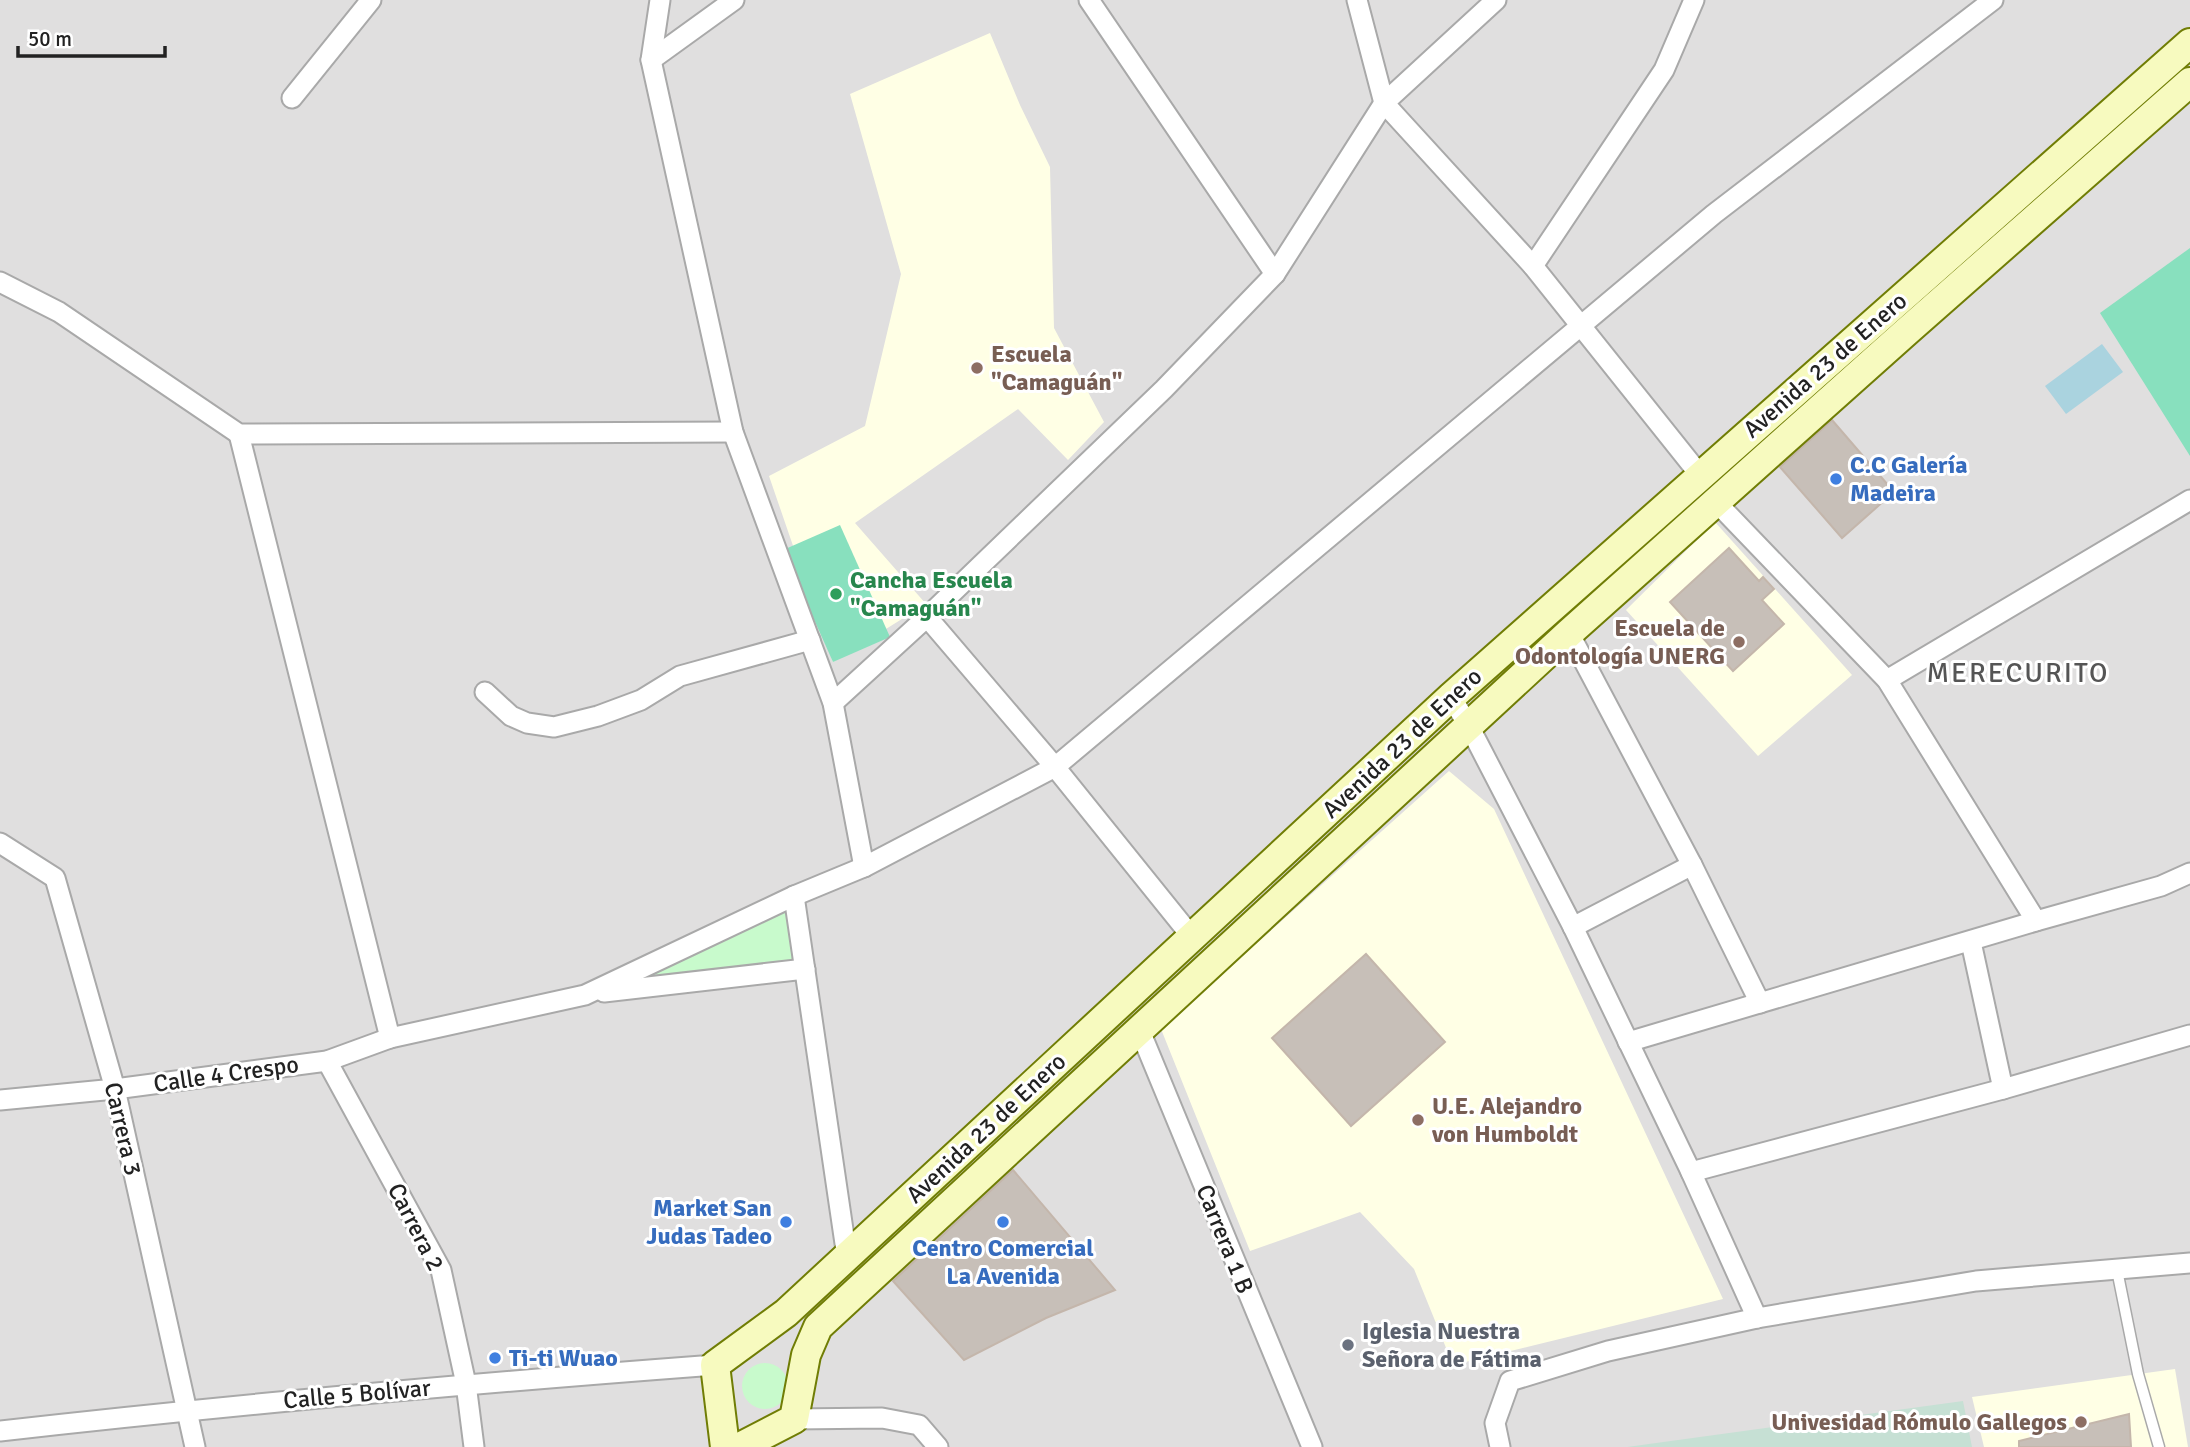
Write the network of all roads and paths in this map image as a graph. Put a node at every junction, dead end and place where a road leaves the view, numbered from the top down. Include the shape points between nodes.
1 (372, 0) edge
2 (660, 0) edge
3 (734, 0) edge
4 (1089, 0) edge
5 (1357, 0) edge
6 (1496, 0) edge
7 (1694, 0) edge
8 (1980, 4) edge
9 (2190, 43) edge
10 (651, 60) junction
11 (2190, 82) edge
12 (292, 98) dead end
13 (1384, 103) junction
14 (1533, 266) junction
15 (1275, 274) junction
16 (0, 282) edge
17 (1580, 326) junction
18 (733, 432) junction
19 (239, 434) junction
20 (1700, 475) junction
21 (2190, 500) edge
22 (1716, 502) junction
23 (927, 617) junction
24 (1569, 633) junction
25 (810, 640) junction
26 (1887, 680) junction
27 (485, 692) dead end
28 (1451, 697) junction
29 (834, 703) junction
30 (1470, 727) junction
31 (1055, 767) junction
32 (0, 843) edge
33 (1692, 865) junction
34 (864, 867) junction
35 (2190, 873) edge
36 (794, 896) junction
37 (2036, 920) junction
38 (1573, 927) junction
39 (1192, 937) junction
40 (1971, 942) junction
41 (805, 969) junction
42 (585, 995) junction
43 (1760, 1003) junction
44 (1140, 1031) junction
45 (2190, 1035) edge
46 (390, 1038) junction
47 (1628, 1042) junction
48 (327, 1061) junction
49 (115, 1089) junction
50 (2003, 1089) junction
51 (0, 1101) edge
52 (1691, 1172) junction
53 (847, 1257) junction
54 (2190, 1263) edge
55 (2116, 1270) junction
56 (1757, 1318) junction
57 (715, 1365) junction
58 (466, 1384) junction
59 (187, 1410) junction
60 (794, 1419) junction
61 (0, 1431) edge
62 (195, 1447) edge
63 (474, 1447) edge
64 (725, 1447) edge
65 (740, 1447) edge
66 (938, 1447) edge
67 (1312, 1447) edge
68 (1500, 1447) edge
69 (2159, 1447) edge

1 - 12 street
2 - 10 street
3 - 10 street
4 - 15 street
5 - 13 street
6 - 13 street
7 - 14 street via 1664,70
8 - 17 street
9 - 20 main road, Avenida 23 de Enero
10 - 18 street
11 - 22 main road, Avenida 23 de Enero
13 - 14 street
13 - 15 street
14 - 17 street
15 - 23 street via 1164,389
16 - 19 street via 59,312
17 - 20 street
17 - 31 street
18 - 19 street
18 - 25 street
19 - 46 street
20 - 28 main road, Avenida 23 de Enero
21 - 26 street
22 - 24 main road, Avenida 23 de Enero
22 - 26 street
23 - 29 street
23 - 31 street
24 - 30 main road, Avenida 23 de Enero
24 - 33 street
25 - 27 street via 680,676 641,700 554,727 511,716
25 - 29 street
26 - 37 street
28 - 30 street
28 - 39 main road, Avenida 23 de Enero
29 - 34 street
30 - 38 street
30 - 44 main road, Avenida 23 de Enero
31 - 34 street
31 - 39 street
32 - 49 street, Carrera 3 via 55,878
33 - 38 street
33 - 43 street
34 - 36 street
35 - 37 street via 2161,886
36 - 41 street
36 - 42 street
37 - 40 street
38 - 47 street
39 - 53 main road, Avenida 23 de Enero
40 - 43 street
40 - 50 street
41 - 42 street
41 - 53 street
42 - 46 street, Calle 4 Crespo
43 - 47 street
44 - 60 main road, Avenida 23 de Enero via 818,1327 806,1355
44 - 67 street, Carrera 1 B
45 - 50 street
46 - 48 street, Calle 4 Crespo
47 - 52 street
48 - 49 street, Calle 4 Crespo
48 - 58 street, Carrera 2 via 441,1270
49 - 51 street, Calle 4 Crespo
49 - 59 street, Carrera 3
50 - 52 street
52 - 56 street
53 - 57 main road, Avenida 23 de Enero via 786,1313
54 - 55 street
55 - 56 street via 1976,1282
55 - 69 lane
56 - 68 street via 1608,1351 1510,1381 1495,1423
57 - 58 street, Calle 5 Bolívar
57 - 64 main road
58 - 59 street, Calle 5 Bolívar
58 - 63 street, Carrera 2
59 - 61 street, Calle 5 Bolívar
59 - 62 street, Carrera 3
60 - 65 main road
60 - 66 street via 882,1418 919,1426

